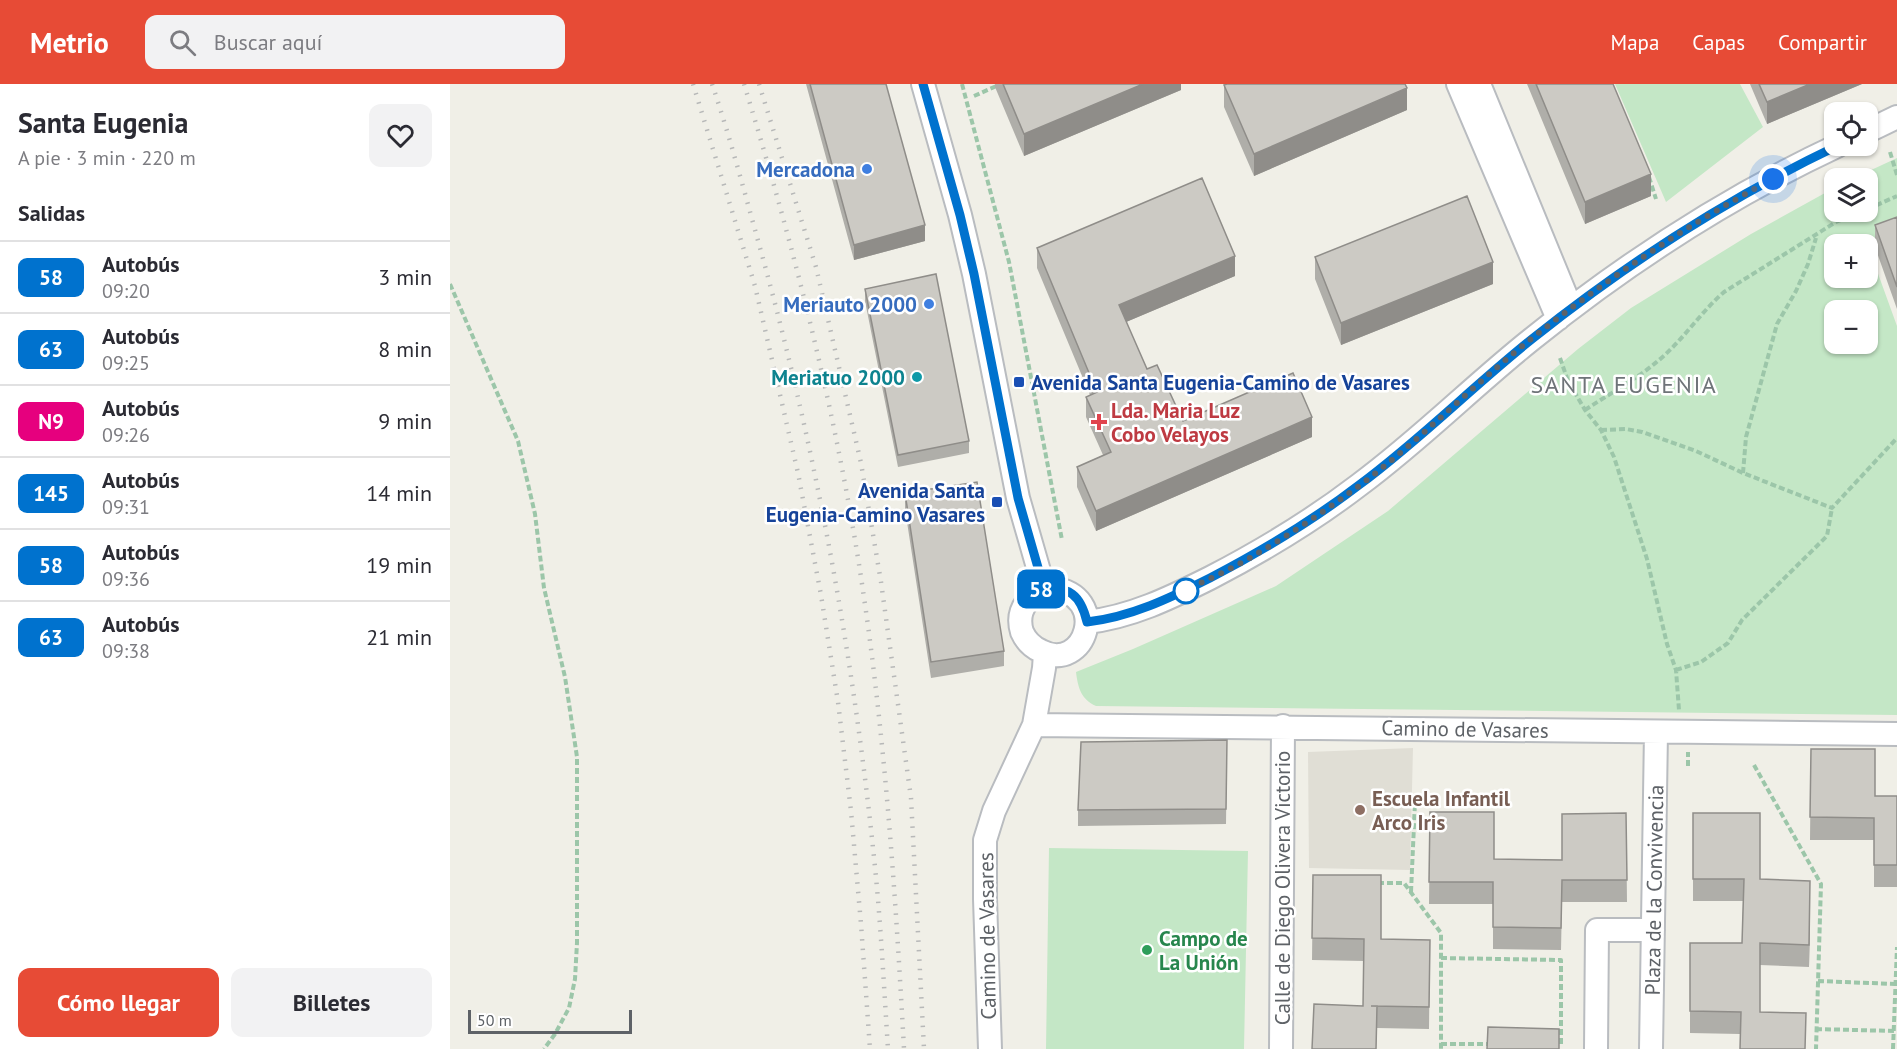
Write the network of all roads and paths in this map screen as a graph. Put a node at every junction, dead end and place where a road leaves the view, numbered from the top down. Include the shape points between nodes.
1 (923, 84) edge
2 (962, 84) edge
3 (1000, 84) edge
4 (1458, 84) edge
5 (1479, 84) edge
6 (974, 96) dead end
7 (1897, 117) edge
8 (1878, 126) edge
9 (1890, 152) dead end
10 (1824, 153) edge
11 (1646, 171) edge
12 (1897, 175) edge
13 (1897, 196) edge
14 (1656, 199) dead end
15 (1878, 205) edge
16 (1836, 222) edge
17 (1816, 237) junction
18 (450, 284) edge
19 (1564, 314) junction
20 (1560, 358) dead end
21 (1585, 411) junction
22 (1601, 430) junction
23 (1897, 438) edge
24 (1743, 473) junction
25 (1832, 508) junction
26 (1062, 540) dead end
27 (1041, 591) junction
28 (1087, 622) junction
29 (1045, 653) junction
30 (1676, 670) junction
31 (1680, 717) dead end
32 (1034, 725) junction
33 (1283, 726) junction
34 (1656, 732) junction
35 (1897, 734) edge
36 (1754, 765) dead end
37 (1415, 802) dead end
38 (1369, 883) edge
39 (1411, 893) junction
40 (1653, 930) junction
41 (1897, 947) edge
42 (1441, 958) junction
43 (1818, 981) junction
44 (1895, 984) junction
45 (1816, 1029) junction
46 (1894, 1031) junction
47 (1501, 1044) edge
48 (1549, 1045) edge
49 (1441, 1046) edge
50 (544, 1049) edge
51 (990, 1049) edge
52 (1281, 1049) edge
53 (1596, 1049) edge
54 (1651, 1049) edge
55 (1816, 1049) edge
56 (1893, 1049) edge

1 - 27 street via 974,274 1018,498
2 - 26 path via 1009,262
3 - 6 path
4 - 19 street
5 - 19 street
7 - 8 street
9 - 12 path
10 - 19 street via 1693,225
11 - 14 path
13 - 15 path
16 - 17 path
17 - 21 path via 1724,292 1657,362
17 - 24 path via 1796,291 1777,324 1746,437
18 - 50 path via 518,441 535,514 544,588 565,677 577,757 575,979 569,1008
19 - 28 street via 1376,472 1306,523 1253,556 1184,591 1120,617
20 - 21 path
21 - 22 path
22 - 24 path via 1642,432
22 - 30 path via 1614,457 1647,559
23 - 25 path
24 - 25 path
25 - 30 path via 1827,536 1742,620 1728,643 1701,662
27 - 28 street via 1051,588 1076,597
27 - 29 street via 1029,598 1020,625 1032,646
28 - 29 street via 1078,646 1058,655
29 - 32 street, Camino de Vasares
30 - 31 path
32 - 33 street, Camino de Vasares
32 - 51 street, Camino de Vasares via 994,811 985,840
33 - 34 street, Camino de Vasares
33 - 52 street, Calle de Diego Olivera Victorio
34 - 35 street, Camino de Vasares
34 - 40 street, Plaza de la Convivencia
36 - 43 path via 1821,884
37 - 39 path
38 - 39 path via 1404,883
39 - 42 path via 1441,933
40 - 53 street via 1597,930
40 - 54 street, Plaza de la Convivencia
41 - 44 path
42 - 48 path via 1561,960 1561,1045
42 - 49 path
43 - 44 path
43 - 45 path
44 - 46 path
45 - 46 path
45 - 55 path
46 - 56 path
47 - 49 path

